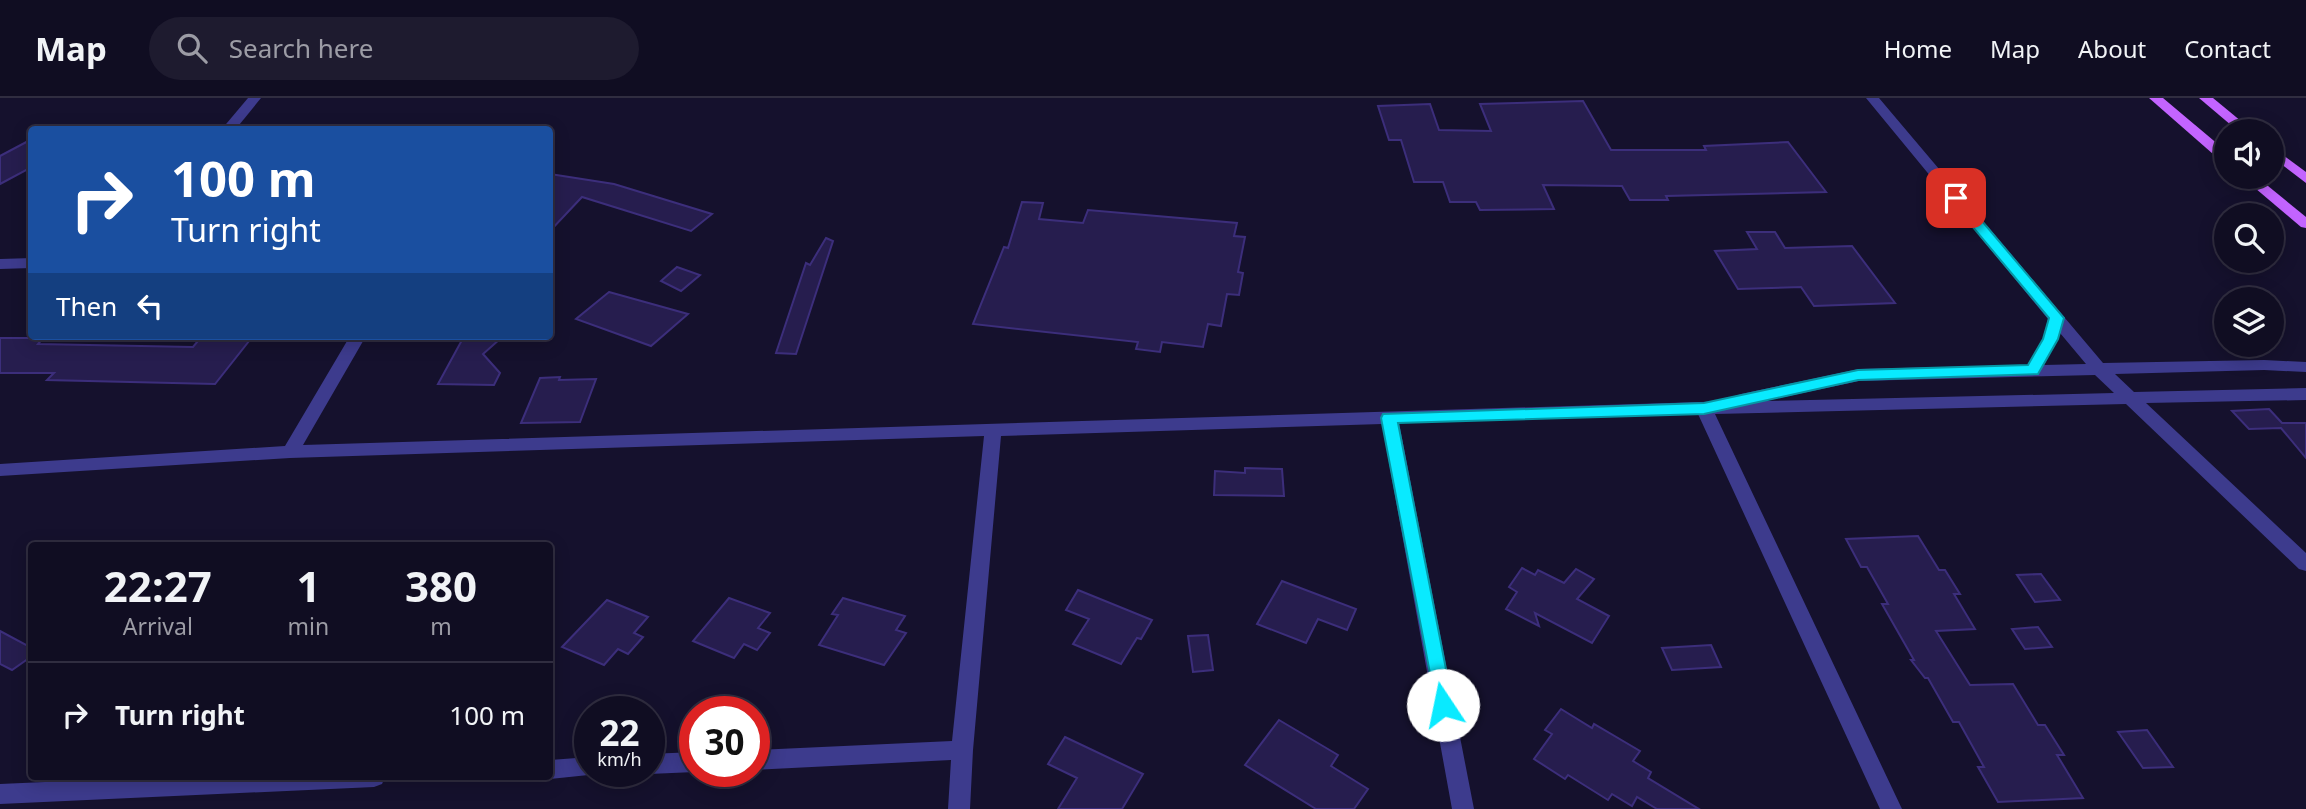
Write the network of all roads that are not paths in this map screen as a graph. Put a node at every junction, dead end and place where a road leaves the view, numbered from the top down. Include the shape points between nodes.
1 (255, 98) edge
2 (1872, 98) edge
3 (2155, 98) edge
4 (2205, 98) edge
5 (2231, 119) edge
6 (230, 126) edge
7 (2214, 148) edge
8 (2284, 161) edge
9 (2306, 179) edge
10 (2264, 189) edge
11 (2306, 224) edge
12 (28, 263) edge
13 (0, 264) edge
14 (2056, 318) junction
15 (356, 340) edge
16 (2306, 367) edge
17 (2098, 368) junction
18 (2033, 370) junction
19 (2306, 394) edge
20 (2131, 398) junction
21 (1704, 408) junction
22 (1389, 418) junction
23 (993, 430) junction
24 (290, 452) junction
25 (0, 470) edge
26 (2306, 564) edge
27 (962, 750) junction
28 (770, 759) edge
29 (574, 768) edge
30 (553, 769) edge
31 (308, 780) edge
32 (0, 794) edge
33 (959, 809) edge
34 (1463, 809) edge
35 (1891, 809) edge

1 - 6 street
2 - 14 street
3 - 7 main road
4 - 5 main road
8 - 9 main road
10 - 11 main road
12 - 13 street
14 - 17 street
14 - 18 street via 2051,339
15 - 24 street
16 - 17 street
17 - 18 street
17 - 20 street
18 - 21 street via 1858,375
19 - 20 street
20 - 21 street
20 - 26 street
21 - 22 street
21 - 35 street
22 - 23 street
22 - 34 street
23 - 24 street
23 - 27 street
24 - 25 street
27 - 28 street
27 - 33 street
29 - 30 street
31 - 32 street

